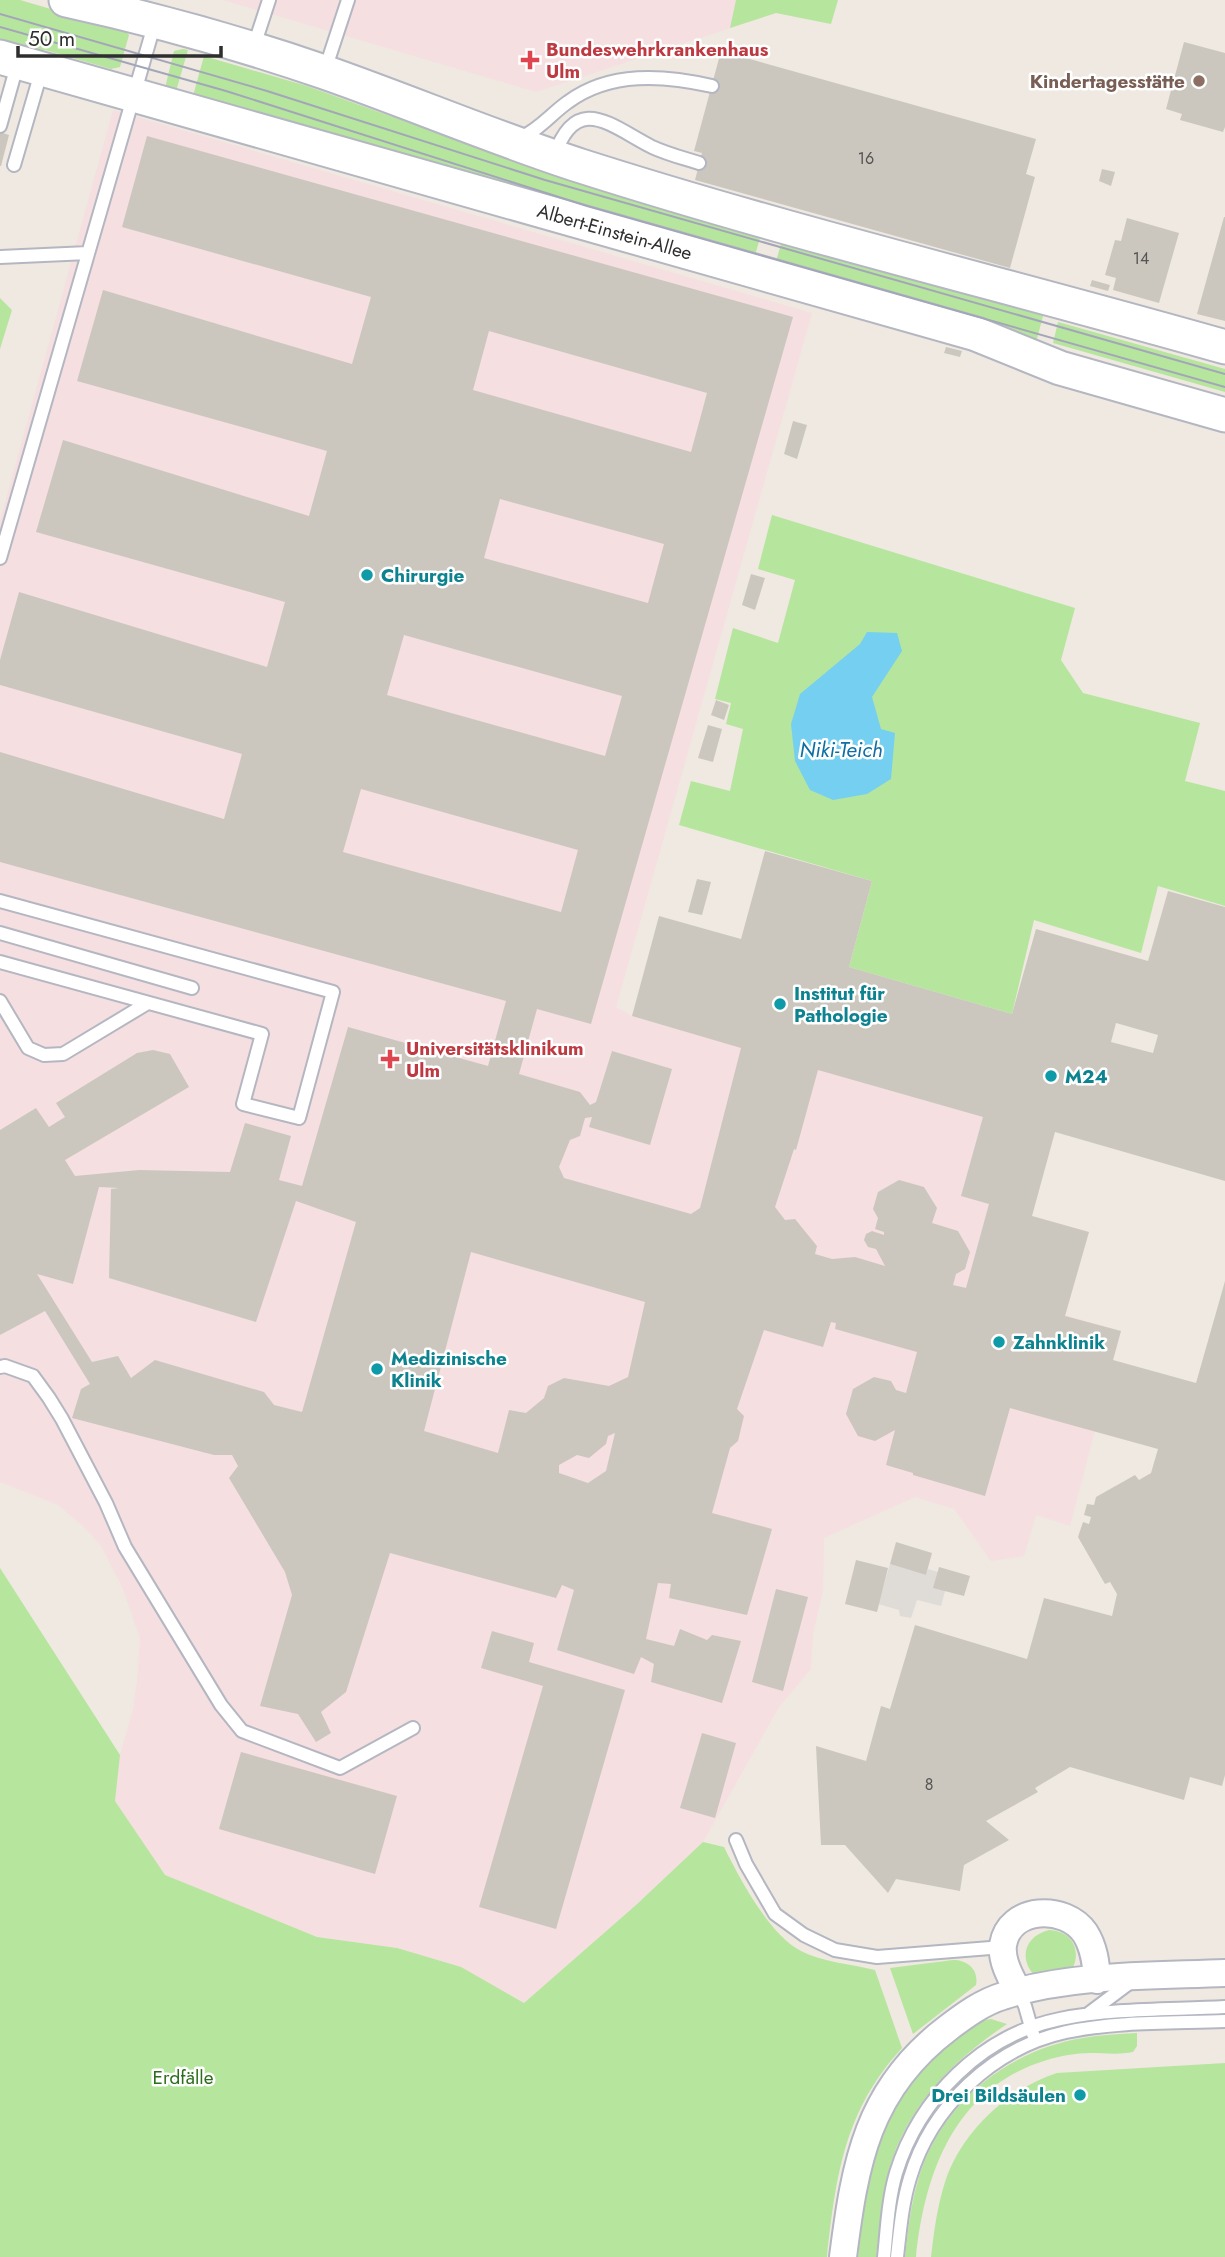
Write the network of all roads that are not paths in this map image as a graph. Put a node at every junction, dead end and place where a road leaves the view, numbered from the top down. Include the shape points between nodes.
1 (66, 0) edge
2 (270, 0) edge
3 (348, 0) edge
4 (155, 22) junction
5 (253, 49) junction
6 (20, 62) edge
7 (324, 72) junction
8 (712, 86) dead end
9 (134, 94) junction
10 (0, 126) edge
11 (507, 142) junction
12 (554, 157) junction
13 (699, 163) dead end
14 (14, 165) dead end
15 (88, 253) junction
16 (0, 257) edge
17 (1225, 347) edge
18 (1225, 415) edge
19 (0, 558) edge
20 (0, 901) edge
21 (0, 933) edge
22 (0, 962) edge
23 (192, 988) dead end
24 (0, 1001) edge
25 (146, 1004) junction
26 (0, 1367) edge
27 (413, 1728) dead end
28 (736, 1840) dead end
29 (1003, 1947) junction
30 (1225, 1973) edge
31 (1018, 1991) junction
32 (1099, 1992) junction
33 (1225, 2007) edge
34 (1086, 2015) junction
35 (1225, 2021) edge
36 (1031, 2028) junction
37 (1063, 2032) junction
38 (1035, 2042) junction
39 (844, 2257) edge
40 (884, 2257) edge
41 (897, 2257) edge

1 - 4 street
2 - 5 lane
3 - 7 lane
4 - 5 street
4 - 9 lane
5 - 7 street
6 - 9 street, Albert-Einstein-Allee
6 - 10 lane
6 - 14 lane
7 - 11 street
8 - 11 lane via 665,77 614,82 580,94 527,135
9 - 15 lane
9 - 18 street, Albert-Einstein-Allee via 969,332 1060,368
11 - 12 street
12 - 13 lane via 567,130 591,117 661,151
12 - 17 street
15 - 16 lane
15 - 19 lane
20 - 25 lane via 332,992 299,1118 243,1104 262,1034
21 - 23 lane
22 - 25 lane
24 - 25 lane via 28,1048 44,1055 63,1054
26 - 27 lane via 33,1376 49,1398 125,1547 221,1705 242,1731 340,1768
28 - 29 lane via 775,1914 835,1950 877,1957
29 - 31 street
29 - 32 street via 1008,1931 1026,1917 1042,1913 1064,1916 1085,1934 1093,1951
30 - 32 street via 1138,1977
31 - 32 street
31 - 36 lane
31 - 39 street via 984,2004 937,2036 892,2088 861,2149
32 - 34 lane
33 - 34 lane
34 - 36 lane
34 - 37 lane
35 - 37 lane
36 - 38 lane
36 - 40 lane via 965,2066 919,2122 896,2175
37 - 38 lane
38 - 41 lane via 974,2079 933,2128 910,2176

